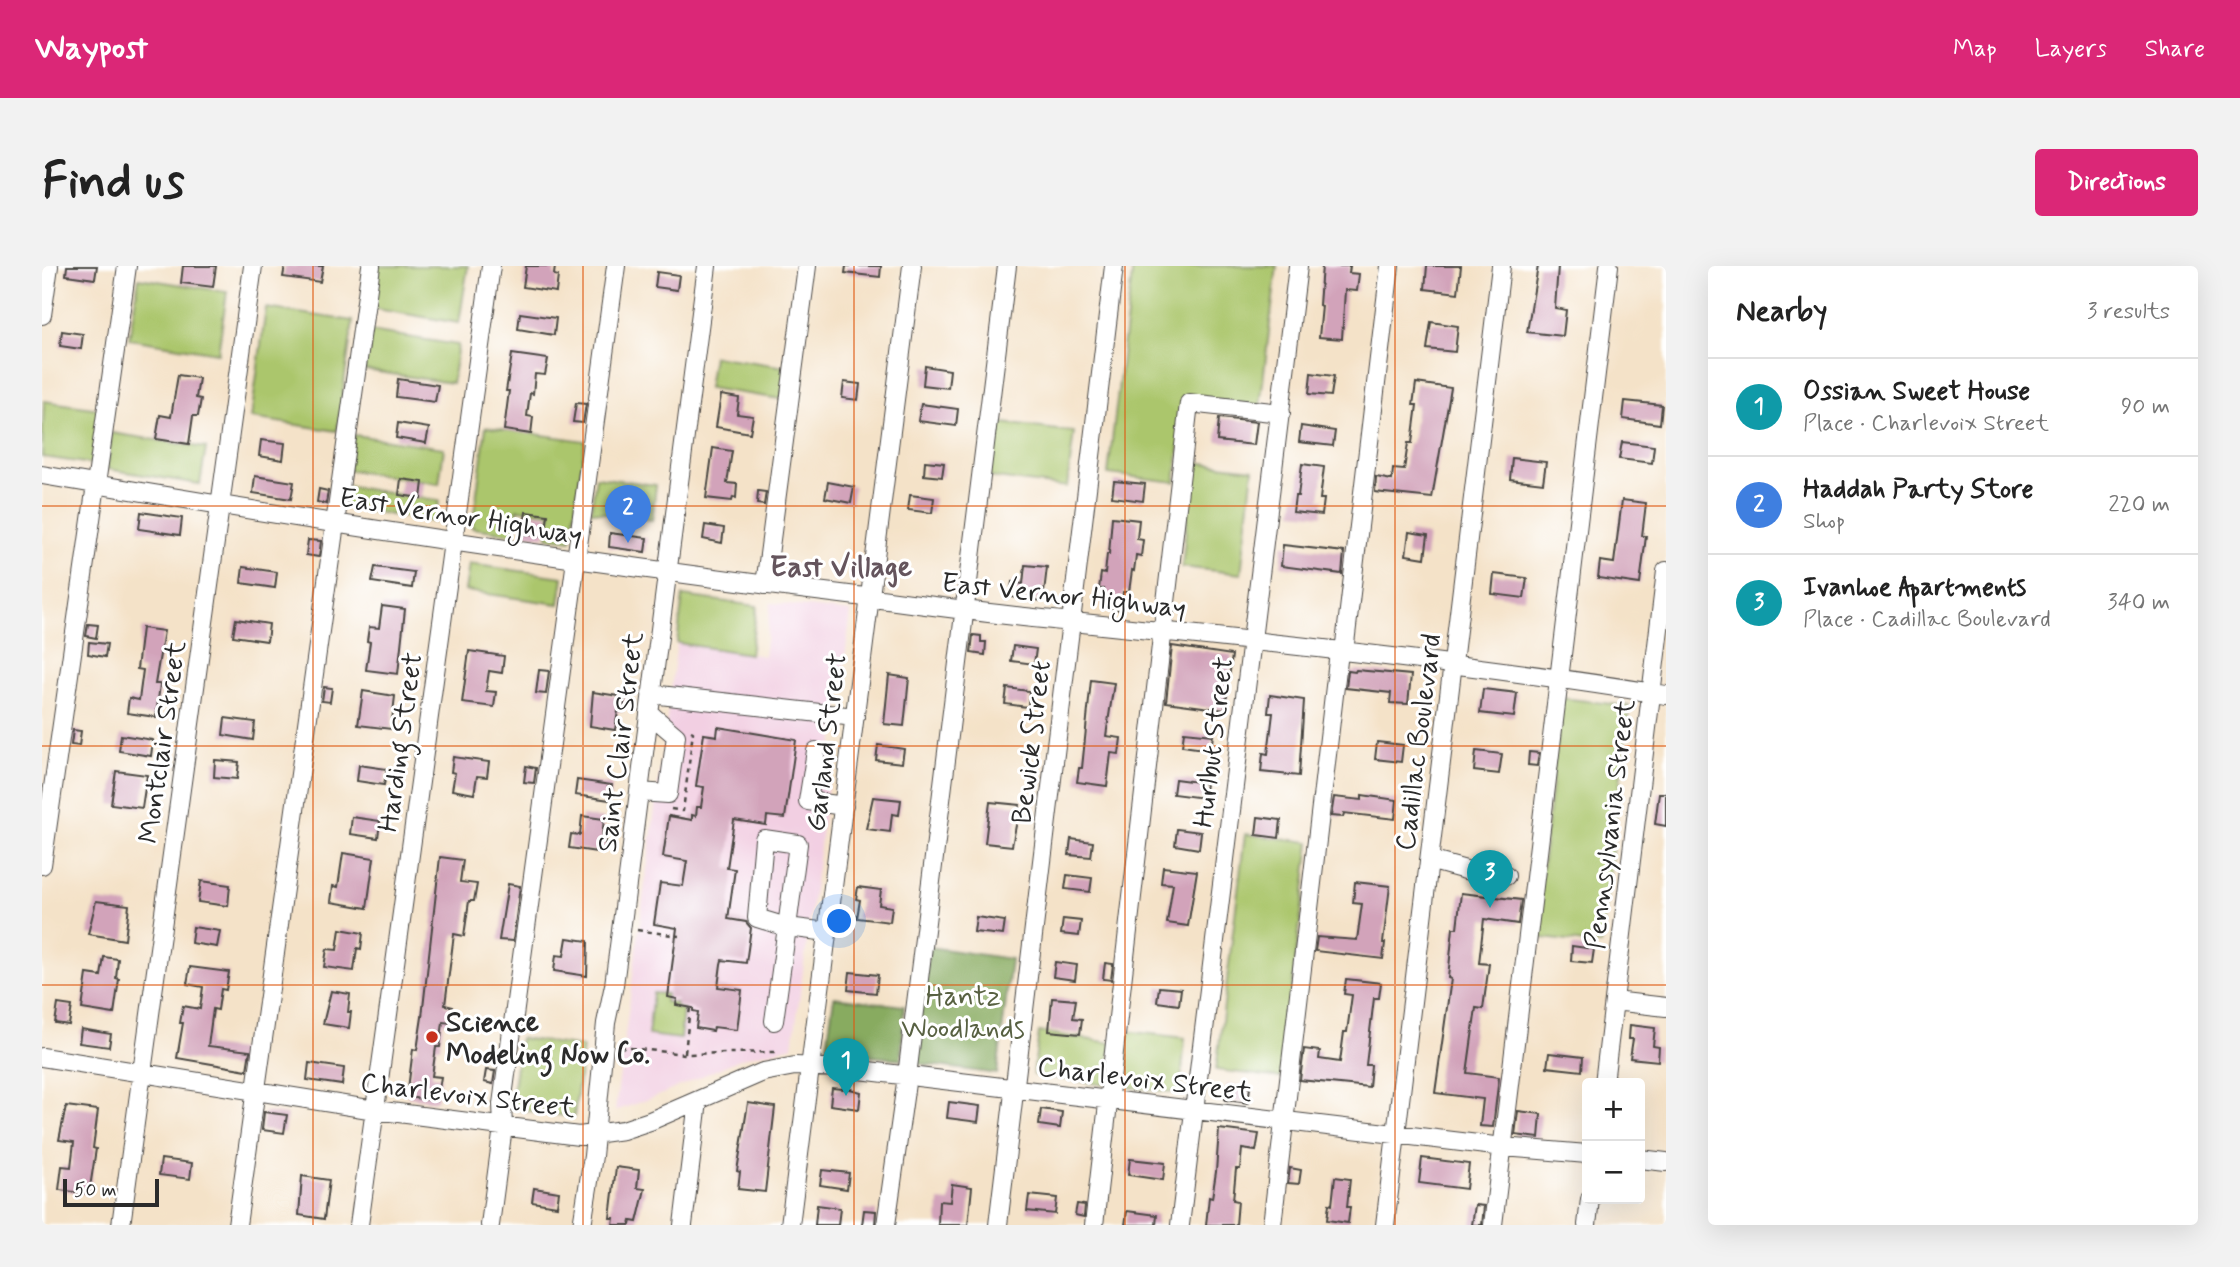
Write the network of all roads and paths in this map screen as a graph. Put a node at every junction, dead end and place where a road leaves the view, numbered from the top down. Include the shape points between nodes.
1 (49, 266) edge
2 (127, 266) edge
3 (253, 266) edge
4 (371, 266) edge
5 (491, 266) edge
6 (616, 266) edge
7 (707, 266) edge
8 (807, 266) edge
9 (912, 266) edge
10 (1007, 266) edge
11 (1114, 266) edge
12 (1298, 266) edge
13 (1390, 266) edge
14 (1501, 266) edge
15 (1609, 266) edge
16 (42, 315) edge
17 (1281, 413) junction
18 (42, 475) edge
19 (95, 484) junction
20 (221, 504) junction
21 (336, 523) junction
22 (453, 541) junction
23 (577, 559) junction
24 (1666, 571) edge
25 (667, 573) junction
26 (765, 585) junction
27 (870, 598) junction
28 (963, 610) junction
29 (1071, 622) junction
30 (1164, 631) junction
31 (1253, 641) junction
32 (1342, 652) junction
33 (1453, 666) junction
34 (1557, 680) junction
35 (652, 694) junction
36 (1659, 694) edge
37 (649, 713) junction
38 (855, 717) junction
39 (816, 751) dead end
40 (639, 792) junction
41 (844, 806) junction
42 (1429, 860) junction
43 (42, 865) edge
44 (1506, 876) dead end
45 (787, 927) junction
46 (635, 930) dead end
47 (828, 932) junction
48 (679, 936) dead end
49 (1614, 1001) junction
50 (690, 1007) dead end
51 (1666, 1007) edge
52 (774, 1021) dead end
53 (620, 1047) dead end
54 (775, 1052) dead end
55 (685, 1054) junction
56 (42, 1057) edge
57 (811, 1066) junction
58 (142, 1073) junction
59 (907, 1076) junction
60 (1605, 1078) edge
61 (1015, 1089) junction
62 (256, 1091) junction
63 (1109, 1100) junction
64 (698, 1101) junction
65 (375, 1110) junction
66 (1193, 1110) junction
67 (1285, 1121) junction
68 (503, 1127) junction
69 (594, 1135) junction
70 (1396, 1135) junction
71 (1503, 1147) junction
72 (1582, 1154) edge
73 (1645, 1160) edge
74 (1666, 1162) edge
75 (1589, 1204) edge
76 (121, 1225) edge
77 (237, 1225) edge
78 (359, 1225) edge
79 (490, 1225) edge
80 (582, 1225) edge
81 (683, 1225) edge
82 (790, 1225) edge
83 (886, 1225) edge
84 (998, 1225) edge
85 (1094, 1225) edge
86 (1180, 1225) edge
87 (1272, 1225) edge
88 (1385, 1225) edge
89 (1493, 1225) edge
90 (1587, 1225) edge

1 - 16 street
2 - 19 street
3 - 20 street, Montclair Street
4 - 21 street
5 - 22 street, Harding Street
6 - 23 street
7 - 25 street, Saint Clair Street
8 - 26 street
9 - 27 street, Garland Street
10 - 28 street
11 - 29 street, Bewick Street
12 - 17 street, Hurlbut Street
13 - 32 street
14 - 33 street, Cadillac Boulevard
15 - 34 street
17 - 30 street via 1189,403
17 - 31 street, Hurlbut Street
18 - 19 street, East Vernor Highway
19 - 20 street, East Vernor Highway
19 - 43 street
20 - 21 street, East Vernor Highway
20 - 58 street, Montclair Street
21 - 22 street, East Vernor Highway
21 - 62 street
22 - 23 street, East Vernor Highway
22 - 65 street, Harding Street
23 - 25 street, East Vernor Highway
23 - 68 street via 502,1104
24 - 36 street, Pennsylvania Street
25 - 26 street, East Vernor Highway
25 - 35 street, Saint Clair Street
26 - 27 street, East Vernor Highway
27 - 28 street, East Vernor Highway
27 - 38 street, Garland Street
28 - 29 street, East Vernor Highway
28 - 59 street
29 - 30 street, East Vernor Highway
29 - 61 street, Bewick Street
30 - 31 street, East Vernor Highway
30 - 63 street
31 - 32 street, East Vernor Highway
31 - 66 street, Hurlbut Street
32 - 33 street, East Vernor Highway
32 - 67 street
33 - 34 street, East Vernor Highway
33 - 42 street, Cadillac Boulevard
34 - 36 street, East Vernor Highway
34 - 71 street
35 - 37 street, Saint Clair Street
35 - 38 street
36 - 49 street, Pennsylvania Street
37 - 40 street, Saint Clair Street
37 - 40 street via 676,736 668,794
38 - 41 street, Garland Street
39 - 41 street via 808,801
40 - 69 street, Saint Clair Street
41 - 47 street, Garland Street
42 - 44 street
42 - 70 street, Cadillac Boulevard
45 - 45 street via 798,844 764,839 757,918
45 - 47 street
45 - 52 street
46 - 48 path
47 - 57 street, Garland Street
49 - 51 street
49 - 60 street, Pennsylvania Street
50 - 55 path
53 - 55 path
54 - 55 path
56 - 58 street, Charlevoix Street
57 - 59 street, Charlevoix Street
57 - 64 street, Charlevoix Street via 763,1072
57 - 82 street, Garland Street
58 - 62 street, Charlevoix Street
58 - 76 street, Montclair Street
59 - 61 street, Charlevoix Street
59 - 83 street
61 - 63 street, Charlevoix Street
61 - 84 street, Bewick Street
62 - 65 street, Charlevoix Street
62 - 77 street
63 - 66 street, Charlevoix Street
63 - 85 street
64 - 69 street, Charlevoix Street via 650,1121
64 - 81 street
65 - 68 street, Charlevoix Street
65 - 78 street, Harding Street
66 - 67 street, Charlevoix Street
66 - 86 street, Hurlbut Street
67 - 70 street, Charlevoix Street
67 - 87 street
68 - 69 street, Charlevoix Street
68 - 79 street
69 - 80 street, Saint Clair Street
70 - 71 street, Charlevoix Street
70 - 88 street, Cadillac Boulevard
71 - 72 street, Charlevoix Street
71 - 89 street
73 - 74 street
75 - 90 street

